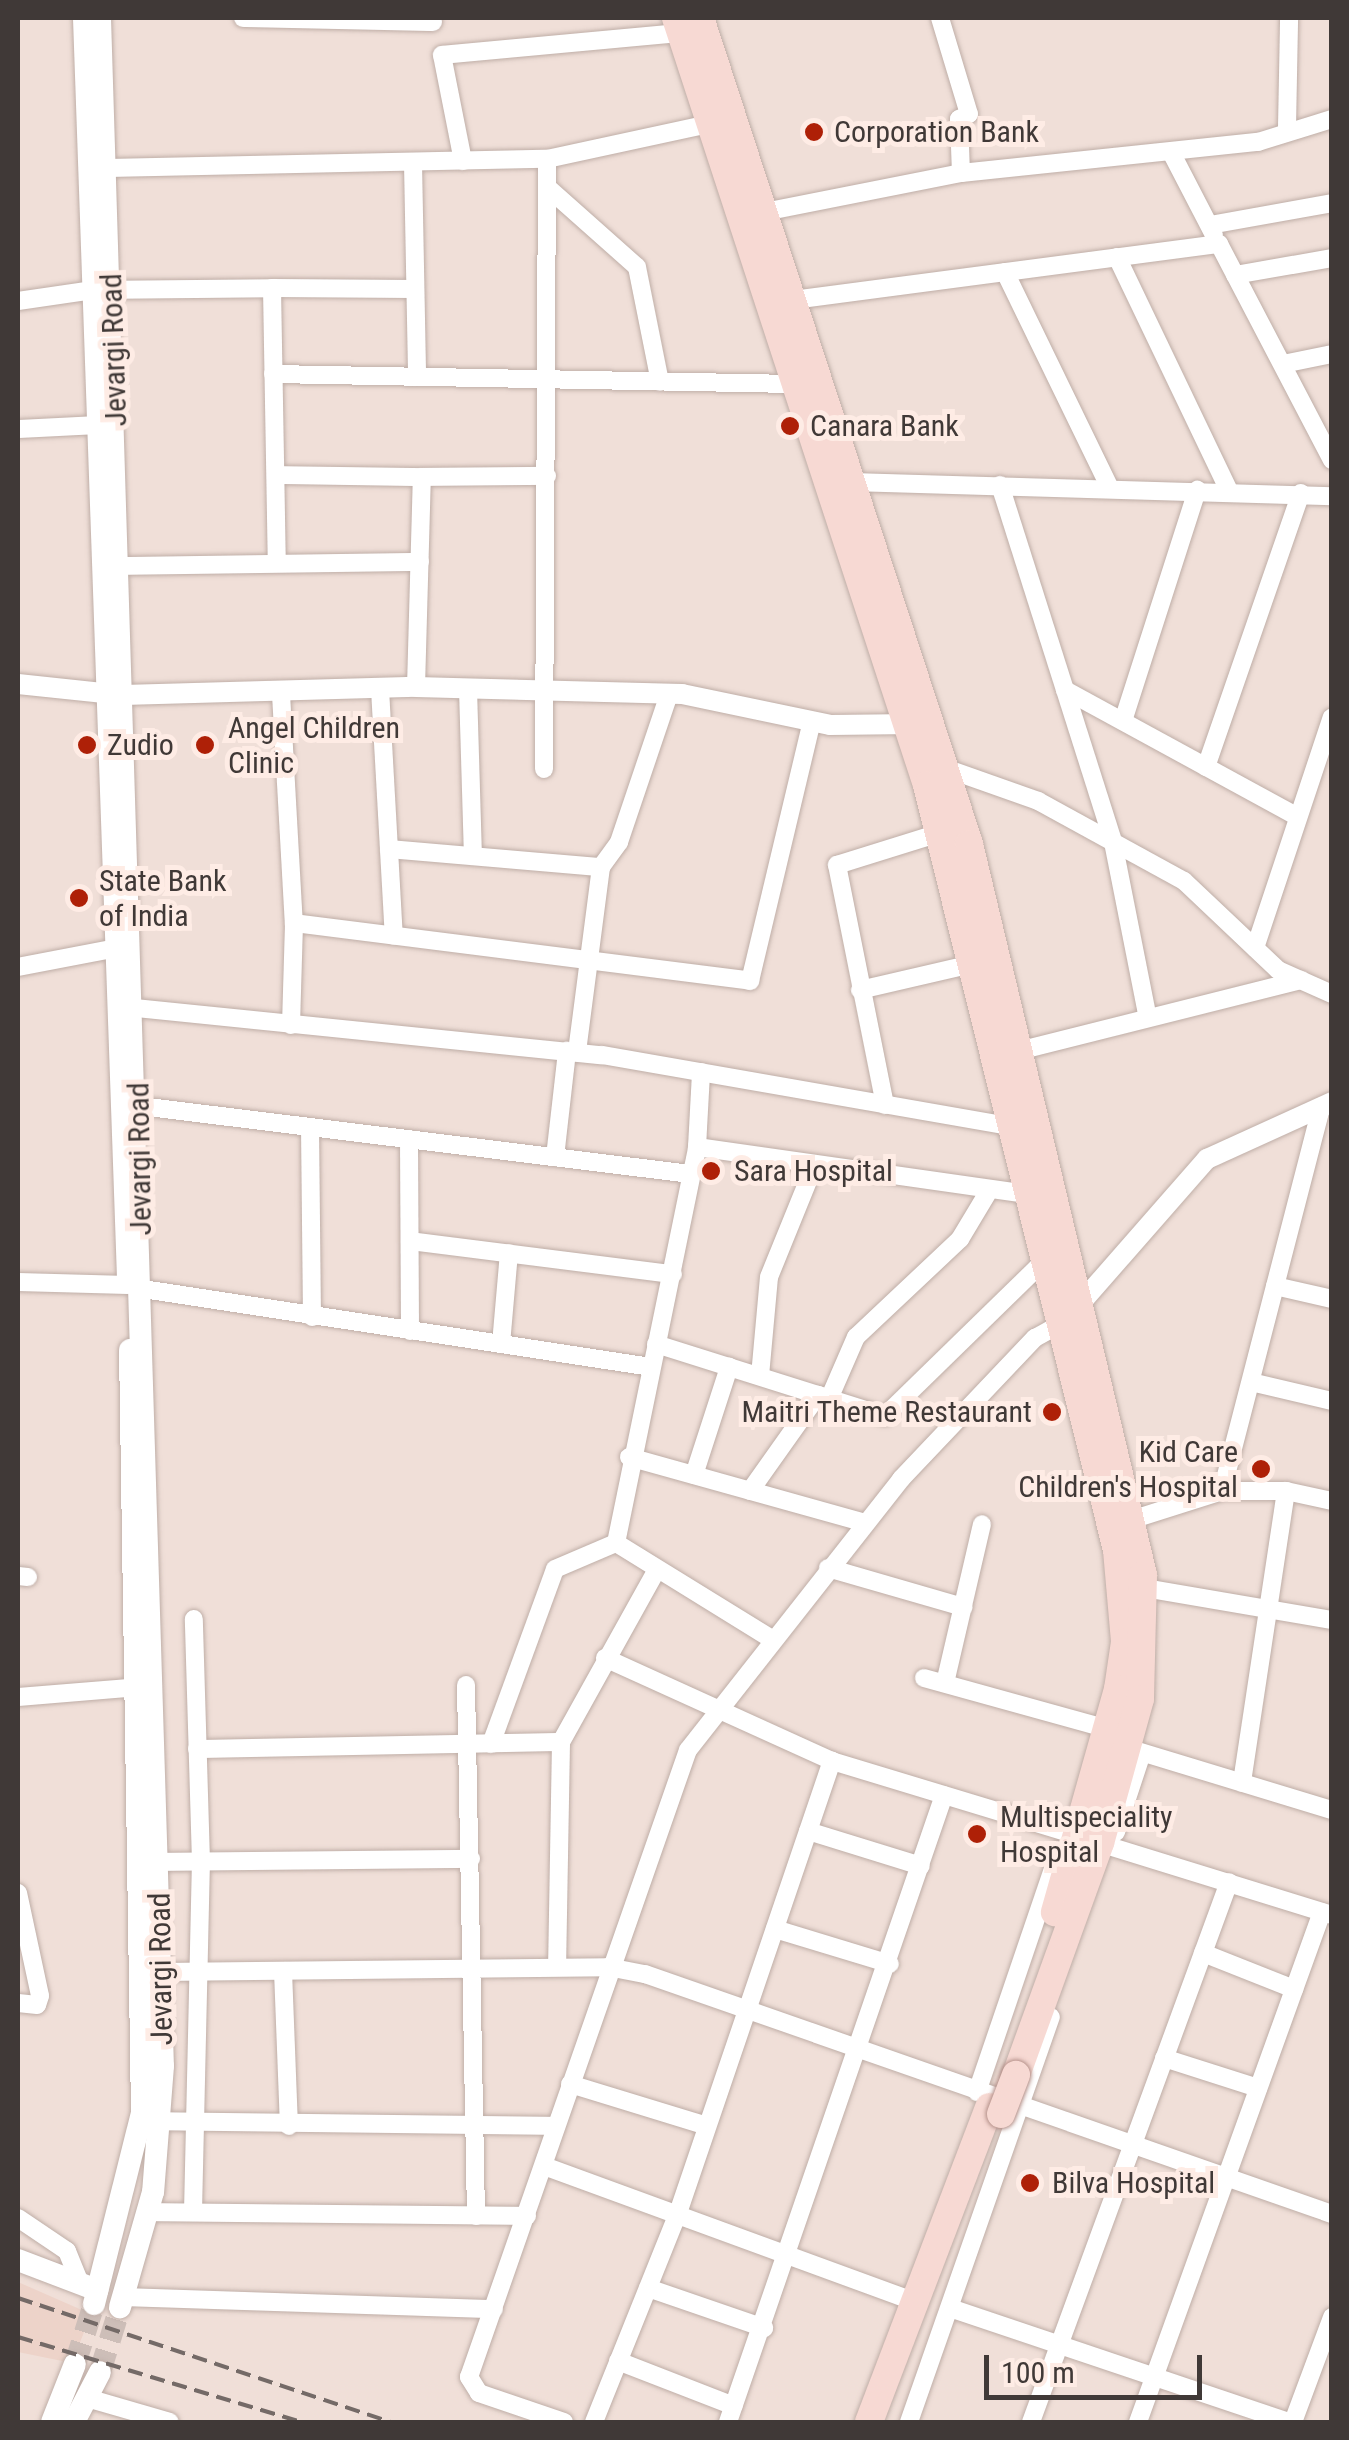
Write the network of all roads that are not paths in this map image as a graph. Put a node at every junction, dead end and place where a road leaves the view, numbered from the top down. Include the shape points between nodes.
1 (84, 18) edge
2 (100, 18) edge
3 (243, 18) edge
4 (940, 18) edge
5 (1289, 18) edge
6 (432, 20) edge
7 (686, 23) edge
8 (442, 54) junction
9 (722, 120) junction
10 (1332, 120) edge
11 (1287, 127) junction
12 (1171, 152) junction
13 (547, 159) junction
14 (463, 161) junction
15 (413, 163) junction
16 (105, 168) junction
17 (961, 173) junction
18 (547, 187) junction
19 (1332, 203) edge
20 (764, 212) junction
21 (1210, 225) junction
22 (1219, 244) junction
23 (1117, 257) junction
24 (1332, 258) edge
25 (1005, 272) junction
26 (1235, 274) junction
27 (272, 288) junction
28 (103, 289) junction
29 (414, 289) junction
30 (793, 300) junction
31 (18, 301) edge
32 (1332, 354) edge
33 (1283, 364) junction
34 (273, 374) junction
35 (417, 377) junction
36 (547, 380) junction
37 (660, 382) junction
38 (796, 384) junction
39 (99, 425) junction
40 (18, 429) edge
41 (1325, 429) edge
42 (1332, 460) edge
43 (276, 475) junction
44 (547, 476) junction
45 (422, 477) junction
46 (852, 482) junction
47 (1000, 485) junction
48 (1110, 488) junction
49 (1197, 490) junction
50 (1229, 491) junction
51 (1301, 492) junction
52 (1332, 496) edge
53 (278, 562) junction
54 (420, 562) junction
55 (120, 566) junction
56 (18, 684) edge
57 (416, 688) junction
58 (468, 688) junction
59 (380, 689) junction
60 (542, 690) junction
61 (1065, 690) junction
62 (281, 694) junction
63 (668, 694) junction
64 (114, 695) junction
65 (1332, 717) edge
66 (812, 721) junction
67 (1122, 722) junction
68 (918, 724) junction
69 (1206, 767) junction
70 (945, 768) junction
71 (544, 769) dead end
72 (1298, 817) junction
73 (940, 834) junction
74 (1113, 842) junction
75 (389, 849) junction
76 (473, 856) junction
77 (601, 867) junction
78 (294, 923) junction
79 (394, 936) junction
80 (124, 947) junction
81 (1254, 948) junction
82 (593, 962) junction
83 (972, 964) junction
84 (18, 966) edge
85 (1301, 980) junction
86 (860, 990) junction
87 (1332, 994) edge
88 (136, 1008) junction
89 (1148, 1018) junction
90 (291, 1025) junction
91 (1018, 1051) junction
92 (572, 1052) junction
93 (701, 1072) junction
94 (885, 1105) junction
95 (1326, 1105) edge
96 (140, 1106) junction
97 (310, 1128) junction
98 (1013, 1128) junction
99 (409, 1140) junction
100 (696, 1147) junction
101 (555, 1157) junction
102 (814, 1166) junction
103 (691, 1174) junction
104 (987, 1194) junction
105 (1030, 1194) junction
106 (410, 1241) junction
107 (509, 1253) junction
108 (1046, 1259) junction
109 (672, 1274) junction
110 (18, 1282) edge
111 (1276, 1286) junction
112 (136, 1287) junction
113 (1332, 1299) edge
114 (1073, 1312) junction
115 (312, 1316) junction
116 (410, 1331) junction
117 (501, 1344) junction
118 (656, 1344) junction
119 (650, 1367) junction
120 (729, 1367) junction
121 (760, 1376) junction
122 (1251, 1382) junction
123 (823, 1397) junction
124 (1332, 1401) edge
125 (629, 1456) junction
126 (694, 1475) junction
127 (750, 1491) junction
128 (1222, 1491) junction
129 (1286, 1491) junction
130 (1332, 1501) edge
131 (1132, 1520) junction
132 (865, 1523) junction
133 (982, 1524) dead end
134 (616, 1543) junction
135 (828, 1568) junction
136 (656, 1571) junction
137 (1144, 1588) junction
138 (963, 1606) junction
139 (1272, 1610) junction
140 (194, 1619) dead end
141 (1332, 1620) edge
142 (770, 1638) junction
143 (604, 1658) junction
144 (924, 1678) dead end
145 (945, 1683) junction
146 (466, 1685) dead end
147 (138, 1688) junction
148 (18, 1696) edge
149 (714, 1708) junction
150 (1119, 1739) junction
151 (562, 1742) junction
152 (490, 1744) junction
153 (468, 1745) junction
154 (198, 1749) junction
155 (832, 1761) junction
156 (1242, 1782) junction
157 (944, 1794) junction
158 (1332, 1810) edge
159 (808, 1830) junction
160 (1066, 1832) junction
161 (1112, 1846) junction
162 (471, 1859) junction
163 (159, 1862) junction
164 (201, 1862) junction
165 (922, 1866) junction
166 (1229, 1882) junction
167 (18, 1893) edge
168 (1327, 1914) edge
169 (775, 1929) junction
170 (1203, 1953) junction
171 (890, 1964) junction
172 (608, 1966) junction
173 (557, 1967) junction
174 (474, 1968) junction
175 (283, 1971) junction
176 (161, 1972) junction
177 (201, 1973) junction
178 (1294, 1989) junction
179 (18, 2003) edge
180 (748, 2010) junction
181 (862, 2051) junction
182 (1164, 2058) junction
183 (570, 2084) junction
184 (1258, 2088) junction
185 (997, 2105) junction
186 (151, 2121) junction
187 (199, 2122) junction
188 (290, 2126) junction
189 (474, 2126) junction
190 (556, 2126) junction
191 (708, 2126) junction
192 (1132, 2146) junction
193 (544, 2166) junction
194 (1225, 2178) junction
195 (147, 2212) junction
196 (194, 2212) junction
197 (678, 2212) junction
198 (1332, 2214) edge
199 (476, 2216) junction
200 (527, 2216) junction
201 (18, 2218) edge
202 (792, 2252) junction
203 (18, 2260) edge
204 (648, 2288) junction
205 (90, 2292) junction
206 (122, 2302) joint
207 (915, 2302) junction
208 (494, 2308) junction
209 (950, 2308) junction
210 (1332, 2317) edge
211 (764, 2328) junction
212 (1058, 2346) junction
213 (618, 2362) junction
214 (76, 2364) tunnel mouth
215 (100, 2372) tunnel mouth
216 (1155, 2376) junction
217 (87, 2398) junction
218 (731, 2414) edge
219 (52, 2422) edge
220 (74, 2422) edge
221 (170, 2422) edge
222 (564, 2422) edge
223 (594, 2422) edge
224 (869, 2422) edge
225 (889, 2422) edge
226 (909, 2422) edge
227 (1031, 2422) edge
228 (1138, 2422) edge
229 (1290, 2422) edge

1 - 28 main road
2 - 16 main road, Jevargi Road
3 - 6 street
4 - 17 street via 969,114 959,119
5 - 11 street
6 - 8 street
7 - 8 street
7 - 9 main road
8 - 14 street
9 - 13 street
9 - 20 main road
9 - 38 main road
10 - 11 street
11 - 12 street via 1258,142
12 - 17 street
12 - 21 street
13 - 14 street
13 - 18 street
14 - 15 street
15 - 16 street
15 - 29 street
16 - 28 main road, Jevargi Road
17 - 20 street
18 - 36 street
18 - 37 street via 638,266
19 - 21 street
20 - 30 main road
21 - 22 street
22 - 23 street
22 - 26 street
23 - 25 street
23 - 50 street
24 - 26 street
25 - 30 street
25 - 48 street
26 - 33 street
27 - 28 street
27 - 29 street
27 - 34 street
28 - 31 street
28 - 39 main road
28 - 55 main road, Jevargi Road
29 - 35 street
30 - 46 main road
32 - 33 street
33 - 41 street
34 - 35 street
34 - 43 street
35 - 36 street
36 - 37 street
36 - 44 street
37 - 38 street
38 - 68 main road
39 - 40 street
39 - 64 main road
41 - 42 street
43 - 45 street
43 - 53 street
44 - 45 street
44 - 60 street
45 - 54 street
46 - 47 street
46 - 68 main road
47 - 48 street
47 - 61 street
48 - 49 street
49 - 50 street
49 - 67 street
50 - 51 street
51 - 52 street
51 - 69 street
53 - 54 street
53 - 55 street
54 - 57 street
55 - 64 main road, Jevargi Road
56 - 64 street
57 - 58 street
57 - 59 street
58 - 60 street
58 - 76 street
59 - 62 street
59 - 75 street
60 - 63 street
60 - 71 street
61 - 67 street
61 - 74 street
62 - 64 street
62 - 78 street
63 - 66 street
63 - 77 street via 619,842
64 - 80 main road, Jevargi Road
65 - 72 street
66 - 68 street
66 - 82 street via 750,982
67 - 69 street
68 - 70 main road
68 - 73 main road
69 - 72 street
70 - 74 street via 1038,801
70 - 91 main road
72 - 81 street
73 - 83 main road
73 - 86 street via 837,865
74 - 81 street via 1184,881
74 - 89 street
75 - 76 street
75 - 79 street
76 - 77 street
77 - 82 street
78 - 79 street
78 - 90 street
79 - 82 street
80 - 84 street
80 - 88 main road, Jevargi Road
80 - 112 main road
81 - 85 street
82 - 92 street
83 - 86 street
83 - 98 main road
85 - 87 street
85 - 89 street
86 - 94 street
88 - 90 street
88 - 96 main road, Jevargi Road
89 - 91 street
90 - 92 street
91 - 114 main road
92 - 93 street
92 - 101 street
93 - 94 street
93 - 100 street
94 - 98 street
95 - 111 street
95 - 114 street via 1207,1160
96 - 97 street
96 - 112 main road, Jevargi Road
97 - 99 street
97 - 115 street
98 - 105 main road
99 - 101 street
99 - 106 street
100 - 102 street
100 - 103 street
101 - 103 street
102 - 104 street
102 - 121 street via 766,1288
103 - 109 street
104 - 105 street
104 - 123 street via 960,1239 856,1337
105 - 108 main road
106 - 107 street
106 - 116 street
107 - 109 street
107 - 117 street
108 - 114 main road
108 - 123 street via 885,1416
109 - 118 street
110 - 112 street
111 - 113 street
111 - 122 street
112 - 115 street
112 - 147 main road
112 - 163 main road, Jevargi Road
114 - 131 main road
114 - 132 street via 1035,1338
114 - 150 main road via 1124,1599
115 - 116 street
116 - 117 street
117 - 119 street
118 - 119 street
118 - 120 street
119 - 125 street
120 - 121 street
120 - 126 street
121 - 123 street
122 - 124 street
122 - 128 street
123 - 127 street
125 - 126 street
125 - 134 street
126 - 127 street
127 - 132 street
128 - 129 street
128 - 131 street
129 - 130 street
129 - 139 street
131 - 137 main road
132 - 135 street
133 - 138 street
134 - 136 street
134 - 152 street via 555,1569
135 - 138 street
135 - 142 street
136 - 142 street
136 - 143 street
137 - 139 street
137 - 150 main road via 1147,1654
138 - 145 street
139 - 141 street
139 - 156 street
140 - 154 street
142 - 149 street
143 - 149 street
143 - 151 street
144 - 145 street
145 - 150 street
146 - 153 street
147 - 148 street
147 - 186 main road
149 - 155 street
149 - 172 street via 688,1750
150 - 156 street
150 - 160 street
150 - 161 street
150 - 185 main road
151 - 152 street
151 - 173 street
152 - 153 street
153 - 154 street
153 - 162 street
154 - 164 street
155 - 157 street
155 - 159 street
156 - 158 street
157 - 160 street
157 - 165 street
159 - 165 street
159 - 169 street
160 - 185 street
161 - 166 street
161 - 185 street
162 - 164 street
162 - 174 street
163 - 164 street
163 - 176 main road, Jevargi Road
164 - 177 street
165 - 171 street
166 - 168 street
166 - 170 street
167 - 179 street via 40,1996 37,2005
168 - 178 street
169 - 171 street
169 - 180 street
170 - 178 street
170 - 182 street
171 - 181 street
172 - 173 street
172 - 180 street
172 - 183 street
173 - 174 street
174 - 175 street
174 - 189 street
175 - 177 street
175 - 188 street
176 - 177 street
176 - 186 main road, Jevargi Road
177 - 187 street
178 - 184 street
180 - 181 street
180 - 191 street
181 - 185 street
181 - 202 street
182 - 184 street
182 - 192 street
183 - 190 street
183 - 191 street
184 - 194 street
185 - 192 street
185 - 207 main road
185 - 209 street
185 - 225 main road
186 - 187 street
186 - 195 main road, Jevargi Road
186 - 205 main road
187 - 188 street
187 - 196 street
188 - 189 street
189 - 190 street
189 - 199 street
190 - 193 street
191 - 197 street
192 - 194 street
192 - 212 street
193 - 197 street
193 - 200 street
194 - 198 street
194 - 216 street
195 - 196 street
195 - 206 main road, Jevargi Road
196 - 199 street
197 - 202 street
197 - 204 street
199 - 200 street
200 - 208 street
201 - 205 street via 66,2250
202 - 207 street
202 - 211 street
203 - 205 main road
204 - 211 street
204 - 213 street
206 - 208 street
207 - 224 main road
208 - 222 street via 471,2386
209 - 212 street
209 - 226 street
210 - 229 street
211 - 218 street
212 - 216 street
212 - 227 street
213 - 218 street
213 - 223 street
214 - 219 main road
215 - 217 main road
216 - 228 street
216 - 229 street
217 - 220 main road
217 - 221 street

